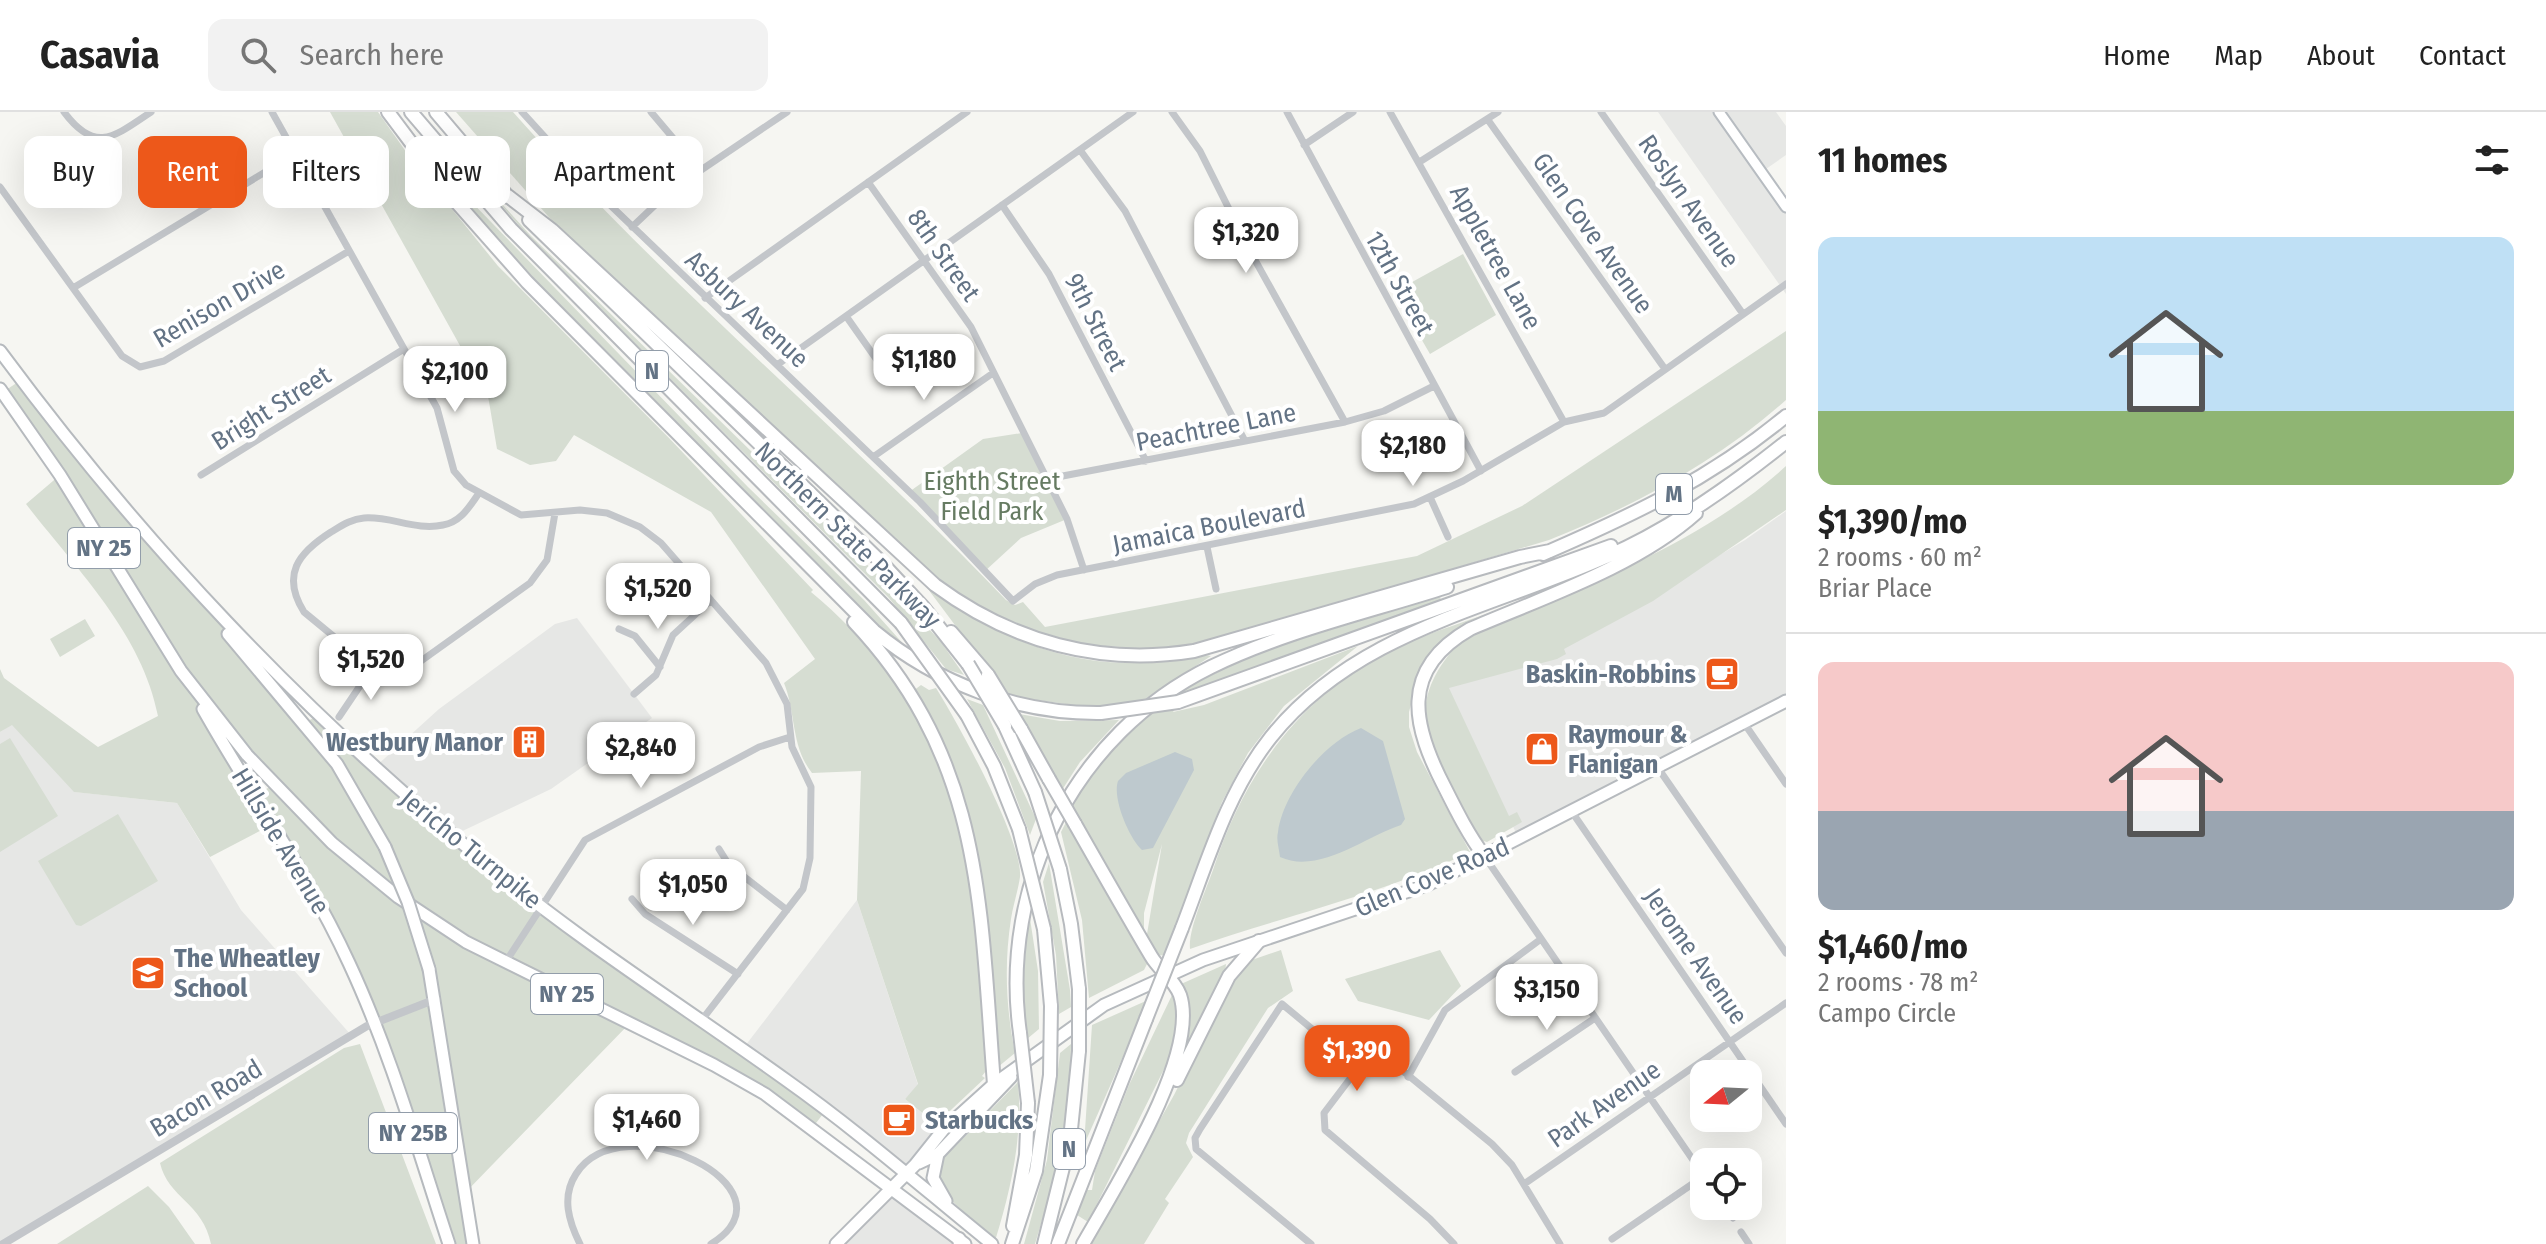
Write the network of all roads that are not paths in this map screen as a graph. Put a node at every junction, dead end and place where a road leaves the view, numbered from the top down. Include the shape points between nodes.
1 (64, 112) edge
2 (151, 112) edge
3 (272, 112) edge
4 (388, 112) edge
5 (411, 112) edge
6 (436, 112) edge
7 (522, 112) edge
8 (651, 112) edge
9 (787, 112) edge
10 (967, 112) edge
11 (1133, 112) edge
12 (1172, 112) edge
13 (1287, 112) edge
14 (1353, 112) edge
15 (1390, 112) edge
16 (1498, 112) edge
17 (1601, 112) edge
18 (1719, 112) edge
19 (1488, 120) junction
20 (285, 136) edge
21 (456, 136) edge
22 (671, 136) edge
23 (1304, 145) junction
24 (1080, 150) junction
25 (1421, 161) junction
26 (703, 168) edge
27 (263, 173) edge
28 (868, 182) junction
29 (0, 187) edge
30 (510, 198) edge
31 (510, 199) edge
32 (1002, 205) junction
33 (1786, 207) edge
34 (325, 208) edge
35 (651, 208) edge
36 (632, 227) junction
37 (349, 251) junction
38 (924, 261) junction
39 (1786, 284) edge
40 (73, 288) junction
41 (705, 298) junction
42 (1743, 314) junction
43 (846, 316) junction
44 (404, 349) junction
45 (0, 351) edge
46 (777, 365) junction
47 (11, 367) junction
48 (1665, 369) junction
49 (993, 373) junction
50 (0, 374) edge
51 (891, 380) dead end
52 (1434, 386) junction
53 (0, 389) edge
54 (1786, 416) edge
55 (1345, 422) junction
56 (1564, 422) junction
57 (1245, 441) junction
58 (1786, 442) edge
59 (873, 457) junction
60 (1146, 461) junction
61 (1481, 471) junction
62 (201, 475) dead end
63 (1047, 479) junction
64 (1726, 487) junction
65 (479, 493) junction
66 (1430, 497) junction
67 (756, 512) junction
68 (555, 513) junction
69 (1674, 520) junction
70 (1448, 537) dead end
71 (1207, 547) junction
72 (1550, 551) junction
73 (1084, 570) junction
74 (188, 584) junction
75 (1216, 589) dead end
76 (711, 600) junction
77 (1013, 601) joint
78 (923, 607) junction
79 (619, 629) dead end
80 (660, 667) junction
81 (372, 668) junction
82 (181, 671) junction
83 (634, 694) dead end
84 (1786, 701) edge
85 (339, 717) dead end
86 (1744, 723) junction
87 (790, 737) junction
88 (1658, 768) junction
89 (1786, 784) edge
90 (1572, 812) junction
91 (719, 849) dead end
92 (1485, 857) junction
93 (632, 899) dead end
94 (540, 906) junction
95 (787, 910) junction
96 (1541, 939) junction
97 (1259, 941) junction
98 (1786, 953) edge
99 (505, 963) junction
100 (738, 974) junction
101 (1166, 975) junction
102 (436, 999) junction
103 (1786, 1003) edge
104 (1595, 1018) junction
105 (374, 1022) junction
106 (700, 1022) junction
107 (1730, 1042) junction
108 (1368, 1055) junction
109 (1030, 1058) junction
110 (1515, 1072) dead end
111 (1408, 1077) junction
112 (994, 1084) junction
113 (1650, 1097) junction
114 (1152, 1115) junction
115 (1786, 1124) edge
116 (938, 1154) junction
117 (1690, 1156) edge
118 (915, 1165) junction
119 (906, 1174) junction
120 (1524, 1184) junction
121 (1690, 1186) edge
122 (893, 1188) junction
123 (956, 1215) junction
124 (1016, 1225) junction
125 (1741, 1232) dead end
126 (1612, 1239) dead end
127 (962, 1242) edge
128 (3, 1244) edge
129 (449, 1244) edge
130 (473, 1244) edge
131 (580, 1244) edge
132 (711, 1244) edge
133 (836, 1244) edge
134 (992, 1244) edge
135 (1011, 1244) edge
136 (1044, 1244) edge
137 (1058, 1244) edge
138 (1083, 1244) edge
139 (1311, 1244) edge
140 (1454, 1244) edge
141 (1560, 1244) edge
142 (1749, 1244) edge

1 - 2 street via 78,131 98,139
3 - 20 street
4 - 67 highway via 446,190 517,271
5 - 124 highway, Northern State Parkway / N, bridge via 511,229 901,623 967,715 1019,829 1044,929 1050,1075 1042,1141
6 - 21 highway, Northern State Parkway / N
7 - 36 street, Asbury Avenue
8 - 22 street
9 - 26 street
10 - 28 street
11 - 24 street
12 - 55 street via 1200,151
13 - 23 street, 12th Street
14 - 23 street
15 - 25 street, Appletree Lane
16 - 19 street
17 - 42 street, Roslyn Avenue
18 - 33 main road
19 - 25 street
19 - 48 street, Glen Cove Avenue
23 - 52 street, 12th Street
24 - 32 street
24 - 57 street via 1125,211
25 - 56 street, Appletree Lane
27 - 40 street
28 - 38 street, 8th Street
28 - 41 street
29 - 40 street, Renison Drive
30 - 72 highway via 552,230 935,585 982,616 1028,637 1122,656 1194,651
31 - 78 highway, Northern State Parkway / N
32 - 38 street
32 - 60 street, 9th Street via 1049,274
34 - 37 street
35 - 36 street
36 - 41 street, Asbury Avenue
37 - 40 street, Renison Drive via 148,367 122,356
37 - 44 street
38 - 43 street
38 - 49 street, 8th Street via 971,327
39 - 42 street, Jamaica Boulevard
41 - 46 street, Asbury Avenue
42 - 48 street, Jamaica Boulevard
43 - 46 street
43 - 51 street
44 - 62 street, Bright Street
44 - 65 street via 437,408 454,471
45 - 47 main road, Jericho Turnpike / NY 25
46 - 59 street, Asbury Avenue
47 - 50 main road
47 - 74 main road, Jericho Turnpike / NY 25
48 - 56 street, Jamaica Boulevard via 1599,416
49 - 59 street
49 - 63 street, 8th Street
52 - 55 street, Peachtree Lane via 1384,411
52 - 61 street, 12th Street
53 - 82 main road, NY 25 via 60,475
54 - 72 highway, M via 1663,500
55 - 57 street, Peachtree Lane
56 - 61 street, Jamaica Boulevard
57 - 60 street, Peachtree Lane
58 - 64 highway, M
59 - 77 street, Asbury Avenue
60 - 63 street, Peachtree Lane
61 - 66 street, Jamaica Boulevard
63 - 73 street, 8th Street
64 - 69 highway, M
64 - 92 highway via 1680,527 1596,573 1470,629 1433,662 1419,697 1420,734 1469,836
65 - 68 street via 521,515
65 - 81 street via 462,516 447,525 418,527 360,518 309,545 301,555 293,579 297,601 321,628
66 - 70 street
66 - 71 street, Jamaica Boulevard via 1397,510
67 - 69 highway, bridge via 862,620 908,656 1013,704 1101,713 1178,702 1577,560
67 - 112 highway via 788,555 895,669 949,768 975,869
68 - 76 street via 607,513 640,527
68 - 81 street via 547,560 530,583 421,661 400,669
69 - 137 highway, bridge via 1592,563 1390,642 1312,693 1269,739 1244,778
71 - 73 street, Jamaica Boulevard
71 - 75 street
72 - 124 highway, bridge via 1240,654 1183,682 1133,719 1099,755 1050,828 1033,871 1016,960 1028,1103
73 - 77 street, Jamaica Boulevard via 1047,578
74 - 94 main road, Jericho Turnpike / NY 25 via 374,768
74 - 102 main road, NY 25B, bridge via 332,757 385,847 408,902
76 - 80 street via 673,635
76 - 87 street via 780,686
78 - 101 highway, bridge via 967,646 988,675
78 - 136 highway, Northern State Parkway / N, bridge via 968,664 1005,726 1035,792 1060,869 1073,933 1079,1051 1070,1139
79 - 80 street via 635,636
80 - 83 street
81 - 85 street
82 - 99 main road, NY 25 via 247,755 332,843 419,911
82 - 105 main road, Hillside Avenue / NY 25B via 306,880
84 - 86 main road, Glen Cove Road
86 - 88 main road, Glen Cove Road
86 - 89 street
87 - 94 street via 759,747 597,831 580,846
87 - 95 street via 811,795 809,869 803,889
88 - 90 main road, Glen Cove Road
88 - 98 street
90 - 92 main road, Glen Cove Road
90 - 107 street, Jerome Avenue
91 - 95 street via 729,865
92 - 96 street
92 - 97 main road, Glen Cove Road via 1402,895
93 - 100 street via 645,914
94 - 99 street
94 - 106 main road, Jericho Turnpike / NY 25
95 - 100 street
96 - 104 street
96 - 111 street via 1445,1010
97 - 101 main road, Glen Cove Road
97 - 114 highway via 1233,970 1176,1082
99 - 122 main road, NY 25 via 740,1079
100 - 106 street
101 - 109 main road, Glen Cove Road via 1104,1005
101 - 114 highway via 1179,994 1184,1034
102 - 105 street, Bacon Road
102 - 130 main road, NY 25B
103 - 107 street, Park Avenue
104 - 110 street
104 - 113 street
105 - 128 street, Bacon Road
105 - 129 main road, Hillside Avenue / NY 25B
106 - 119 main road, Jericho Turnpike / NY 25 via 797,1087
107 - 113 street, Park Avenue
107 - 115 street, Jerome Avenue
108 - 111 street via 1392,1062
108 - 139 street via 1329,1043 1282,1004 1195,1138 1201,1156
108 - 140 street via 1330,1103 1323,1125 1329,1136
109 - 112 main road, Glen Cove Road
109 - 116 main road, Glen Cove Road
111 - 120 street via 1492,1144
112 - 118 main road, Glen Cove Road via 936,1137
113 - 117 street
113 - 120 street, Park Avenue
114 - 138 highway
116 - 118 main road, Glen Cove Road
116 - 123 main road via 934,1181
118 - 119 main road, Glen Cove Road
119 - 122 main road, Glen Cove Road
119 - 123 main road, NY 25
120 - 141 street
121 - 126 street
122 - 127 main road, NY 25
122 - 133 main road, Glen Cove Road
123 - 134 main road, NY 25
124 - 135 highway
125 - 142 street
131 - 132 street via 567,1199 574,1176 593,1155 623,1145 679,1155 734,1190 739,1212 734,1227

